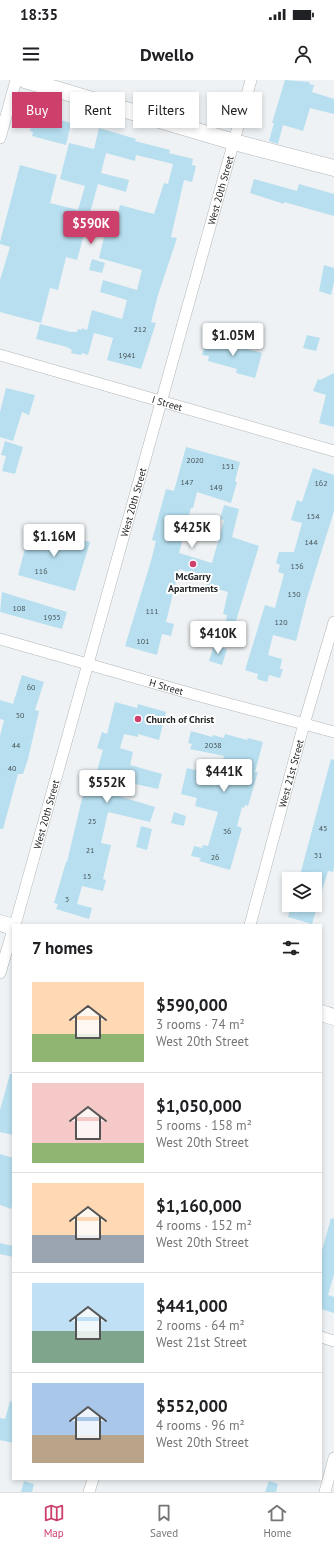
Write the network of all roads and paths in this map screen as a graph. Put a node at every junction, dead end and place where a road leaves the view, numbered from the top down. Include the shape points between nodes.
1 (16, 80) edge
2 (26, 80) edge
3 (251, 80) edge
4 (0, 138) edge
5 (234, 142) junction
6 (334, 168) edge
7 (0, 355) edge
8 (162, 402) junction
9 (334, 451) edge
10 (334, 622) edge
11 (0, 639) edge
12 (88, 664) junction
13 (304, 724) junction
14 (334, 732) edge
15 (0, 923) edge
16 (15, 924) edge
17 (250, 924) edge
18 (12, 926) edge
19 (12, 933) edge
20 (0, 973) edge
21 (322, 1013) edge
22 (334, 1017) edge
23 (322, 1337) edge
24 (334, 1341) edge
25 (334, 1458) edge
26 (93, 1480) edge
27 (89, 1492) edge
28 (325, 1492) edge

1 - 4 street
2 - 5 main road
3 - 5 street, West 20th Street
5 - 6 main road
5 - 8 street, West 20th Street
7 - 8 street, I Street
8 - 9 street, I Street
8 - 12 street, West 20th Street
10 - 13 street, West 21st Street
11 - 12 street, H Street
12 - 13 street, H Street
12 - 16 street, West 20th Street
13 - 14 street, H Street
13 - 17 street, West 21st Street
15 - 18 main road
19 - 20 street
21 - 22 main road
23 - 24 street
25 - 28 street
26 - 27 street

